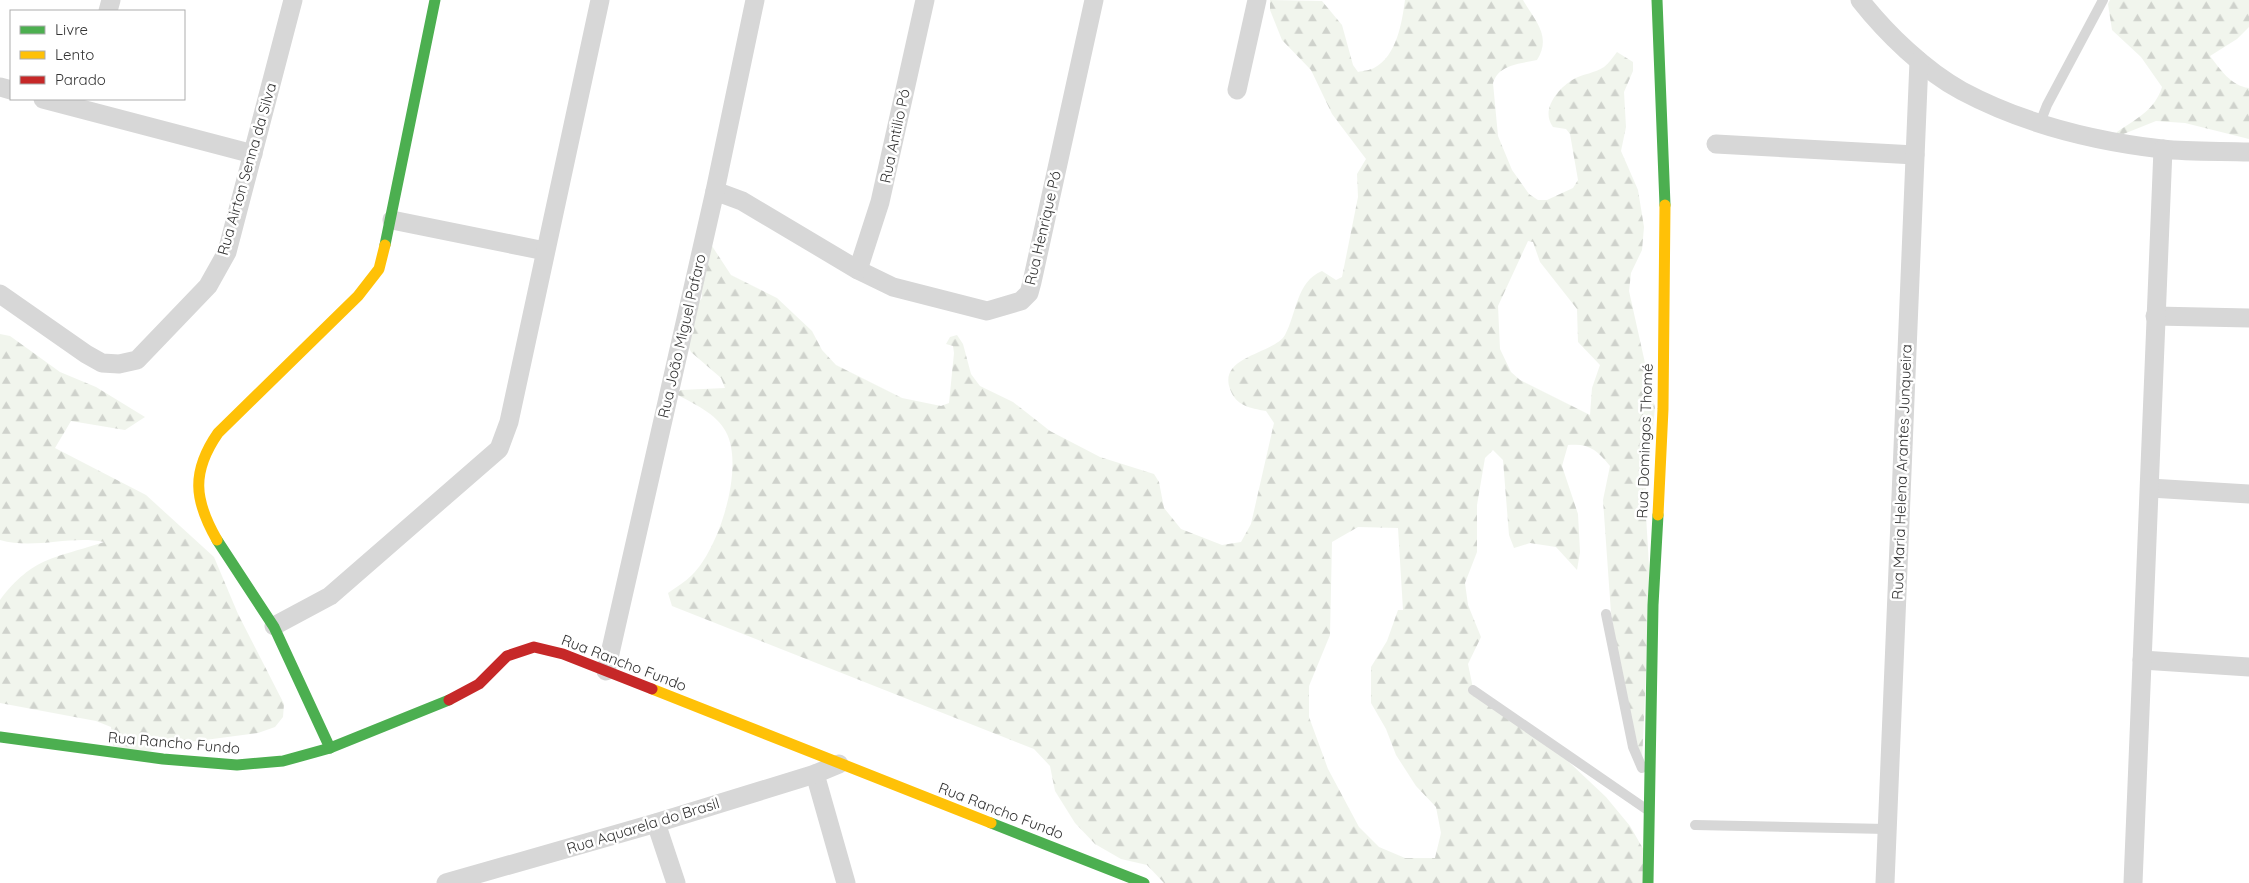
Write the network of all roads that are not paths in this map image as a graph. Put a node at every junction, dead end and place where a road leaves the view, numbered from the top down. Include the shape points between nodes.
1 (293, 0) edge
2 (434, 0) edge
3 (600, 0) edge
4 (925, 0) edge
5 (1094, 0) edge
6 (1257, 0) edge
7 (1656, 0) edge
8 (1860, 0) edge
9 (2103, 0) edge
10 (751, 1) edge
11 (1919, 62) junction
12 (1237, 90) dead end
13 (51, 100) edge
14 (83, 104) edge
15 (2040, 123) junction
16 (1716, 144) dead end
17 (2163, 149) junction
18 (2249, 152) edge
19 (253, 154) junction
20 (1915, 155) junction
21 (715, 191) junction
22 (392, 220) junction
23 (545, 251) junction
24 (858, 270) junction
25 (0, 294) edge
26 (2155, 316) junction
27 (2249, 318) edge
28 (2150, 488) junction
29 (2249, 494) edge
30 (1606, 614) dead end
31 (274, 626) junction
32 (2142, 660) junction
33 (2249, 667) edge
34 (606, 671) junction
35 (1473, 690) dead end
36 (0, 737) edge
37 (330, 748) junction
38 (839, 764) junction
39 (815, 774) junction
40 (1650, 785) junction
41 (1649, 811) junction
42 (656, 823) junction
43 (1695, 824) dead end
44 (1887, 829) junction
45 (494, 876) edge
46 (446, 883) edge
47 (676, 883) edge
48 (846, 883) edge
49 (1144, 883) edge
50 (1648, 883) edge
51 (1885, 883) edge
52 (2132, 883) edge

1 - 19 street, Rua Airton Senna da Silva
2 - 22 street
3 - 23 street
4 - 24 street, Rua Antilio Pó via 880,202
5 - 24 street, Rua Henrique Pó via 1029,293 1021,301 988,311 893,287
6 - 12 street
7 - 40 street, Rua Domingos Thomé via 1665,224 1663,409 1653,604
8 - 11 street
9 - 15 lane
10 - 21 street, Rua João Miguel Pafaro
11 - 15 street via 1960,90
11 - 20 street, Rua Maria Helena Arantes Junqueira
13 - 14 street
14 - 19 street
15 - 17 street via 2109,141
16 - 20 street
17 - 18 street
17 - 26 street
19 - 25 street, Rua Airton Senna da Silva via 227,252 208,286 137,360 102,363
20 - 44 street, Rua Maria Helena Arantes Junqueira
21 - 24 street, Rua Henrique Pó via 742,200
21 - 34 street, Rua João Miguel Pafaro
22 - 23 street
22 - 31 street via 379,268 358,296 218,433 200,463 198,482 203,510 218,540
23 - 31 street via 509,422 499,449 330,596
26 - 27 street
26 - 28 street
28 - 29 street
28 - 32 street
30 - 40 lane via 1633,746
31 - 37 street
32 - 33 street
32 - 52 street
34 - 37 street, Rua Rancho Fundo via 563,654 534,647 507,656 479,684 463,694
34 - 38 street, Rua Rancho Fundo
35 - 41 lane
36 - 37 street, Rua Rancho Fundo via 163,760 237,765 283,761
38 - 39 street, Rua Aquarela do Brasil
38 - 49 street, Rua Rancho Fundo
39 - 42 street, Rua Aquarela do Brasil
39 - 48 street
40 - 41 street, Rua Domingos Thomé
41 - 50 street, Rua Domingos Thomé
42 - 45 street, Rua Aquarela do Brasil
42 - 47 street
43 - 44 lane
44 - 51 street, Rua Maria Helena Arantes Junqueira
45 - 46 street, Rua Aquarela do Brasil

